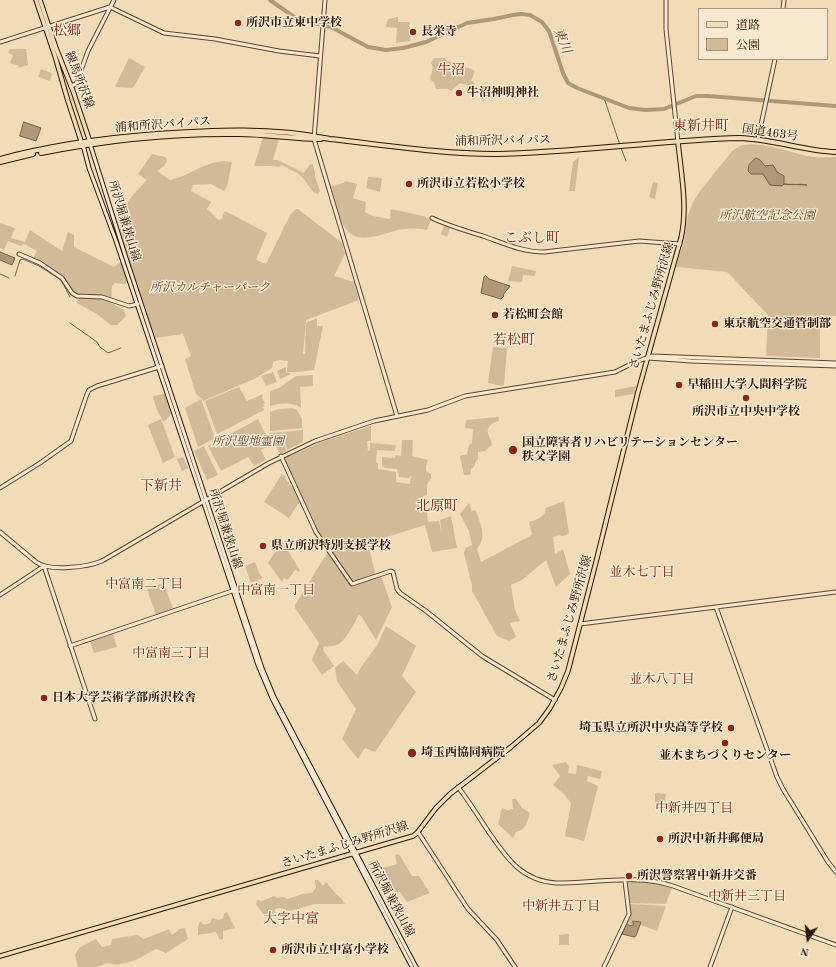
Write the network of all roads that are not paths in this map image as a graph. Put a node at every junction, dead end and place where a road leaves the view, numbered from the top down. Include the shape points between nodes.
1 (36, 0) edge
2 (40, 0) edge
3 (114, 0) edge
4 (325, 0) edge
5 (666, 0) edge
6 (110, 8) junction
7 (47, 27) junction
8 (0, 42) edge
9 (320, 56) junction
10 (775, 60) edge
11 (72, 86) junction
12 (314, 138) junction
13 (758, 139) junction
14 (90, 142) junction
15 (678, 142) junction
16 (82, 143) junction
17 (836, 152) edge
18 (0, 159) edge
19 (0, 162) edge
20 (432, 218) dead end
21 (680, 244) junction
22 (19, 254) dead end
23 (139, 304) junction
24 (648, 358) junction
25 (836, 363) edge
26 (836, 366) edge
27 (160, 367) junction
28 (397, 416) junction
29 (281, 456) junction
30 (0, 488) edge
31 (204, 501) junction
32 (0, 532) edge
33 (44, 566) junction
34 (234, 590) junction
35 (836, 592) edge
36 (0, 595) edge
37 (716, 607) junction
38 (580, 624) junction
39 (70, 646) junction
40 (555, 700) junction
41 (95, 719) dead end
42 (458, 787) junction
43 (418, 832) junction
44 (355, 853) junction
45 (836, 872) edge
46 (625, 880) junction
47 (732, 907) junction
48 (836, 945) edge
49 (0, 956) edge
50 (412, 967) edge
51 (416, 967) edge
52 (515, 967) edge
53 (604, 967) edge
54 (710, 967) edge

1 - 7 main road, 練馬所沢線
2 - 7 main road, 練馬所沢線
3 - 6 street
4 - 9 street
5 - 15 street via 666,29
6 - 7 street
6 - 9 street via 164,33
6 - 11 street via 88,52 76,84
7 - 8 street
7 - 11 main road, 練馬所沢線
7 - 16 main road, 練馬所沢線
9 - 12 street
10 - 13 street
11 - 14 main road, 練馬所沢線
12 - 14 highway, 浦和所沢バイパス via 206,134
12 - 15 highway, 浦和所沢バイパス via 434,152 485,154
12 - 28 street
13 - 15 highway, 国道463号 via 729,138
13 - 17 highway, 国道463号
14 - 16 highway, 浦和所沢バイパス
14 - 23 street, 所沢堀兼狭山線
15 - 21 main road, さいたまふじみ野所沢線 via 684,214
16 - 18 highway, 浦和所沢バイパス
16 - 19 highway, 浦和所沢バイパス
16 - 23 street, 所沢堀兼狭山線
20 - 21 street via 533,252 639,241
21 - 24 main road, さいたまふじみ野所沢線
22 - 23 street via 40,263 62,278 77,296 102,297 124,305
23 - 27 street, 所沢堀兼狭山線
24 - 25 street via 652,356
24 - 26 street
24 - 28 street via 615,372 465,396 423,412
24 - 38 main road, さいたまふじみ野所沢線
27 - 30 street via 89,390 71,441
27 - 31 street, 所沢堀兼狭山線
28 - 29 street via 360,425
29 - 31 street
29 - 40 street via 316,532 352,584 393,572 400,593 482,656
31 - 33 street via 98,563 80,567
31 - 34 street, 所沢堀兼狭山線
32 - 33 street
33 - 36 street
33 - 39 street
34 - 39 street
34 - 44 street, 所沢堀兼狭山線 via 274,696
35 - 37 street
37 - 38 street
37 - 45 street via 777,777
38 - 40 main road, さいたまふじみ野所沢線 via 566,676
39 - 41 street
40 - 42 main road, さいたまふじみ野所沢線 via 531,730
42 - 43 main road, さいたまふじみ野所沢線 via 436,808
42 - 46 street via 508,859 530,876 556,883
43 - 44 main road, さいたまふじみ野所沢線 via 413,836
43 - 52 street via 468,909 497,940
44 - 49 main road, さいたまふじみ野所沢線
44 - 50 street, 所沢堀兼狭山線
44 - 51 street, 所沢堀兼狭山線
46 - 47 street via 647,880 666,884
46 - 53 street via 629,914
47 - 48 street
47 - 54 street

